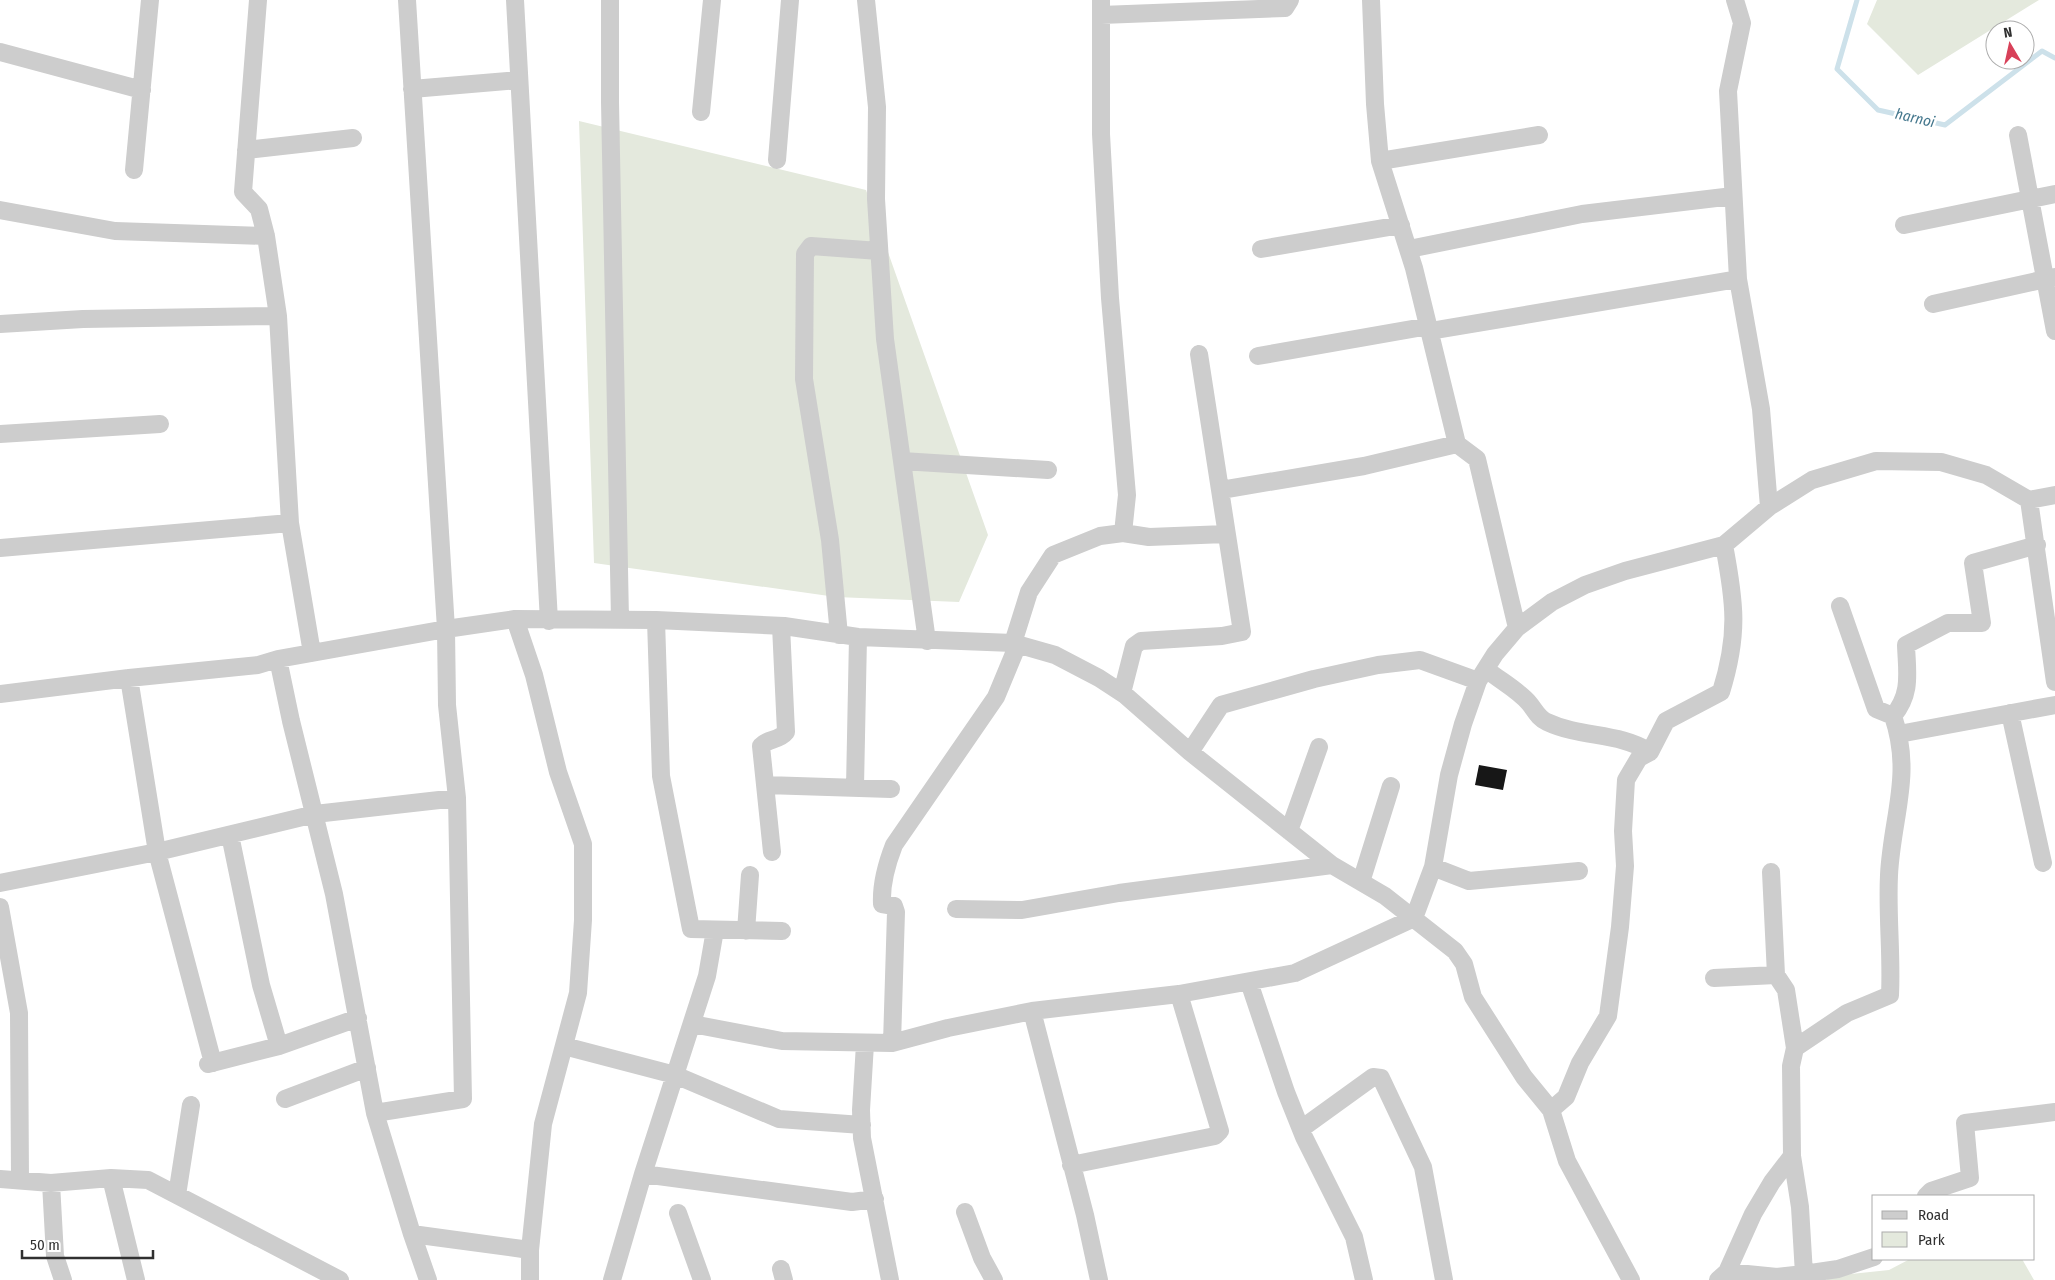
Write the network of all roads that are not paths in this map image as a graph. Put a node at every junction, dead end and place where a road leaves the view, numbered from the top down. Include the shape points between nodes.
1 (150, 0) edge
2 (258, 0) edge
3 (407, 0) edge
4 (515, 0) edge
5 (610, 0) edge
6 (712, 0) edge
7 (790, 0) edge
8 (866, 0) edge
9 (1290, 0) edge
10 (1371, 0) edge
11 (1736, 0) edge
12 (1101, 7) edge
13 (0, 52) edge
14 (520, 80) junction
15 (142, 90) junction
16 (412, 90) junction
17 (701, 112) dead end
18 (1539, 134) dead end
19 (2018, 135) dead end
20 (353, 138) dead end
21 (246, 150) junction
22 (777, 160) dead end
23 (1380, 161) junction
24 (134, 170) dead end
25 (2055, 194) edge
26 (1733, 196) junction
27 (2030, 198) junction
28 (0, 210) edge
29 (1402, 225) junction
30 (1904, 225) dead end
31 (266, 236) junction
32 (1261, 249) dead end
33 (1409, 249) junction
34 (879, 251) junction
35 (2050, 278) edge
36 (1738, 279) junction
37 (1932, 304) dead end
38 (278, 316) junction
39 (0, 324) edge
40 (1429, 329) junction
41 (2055, 331) edge
42 (1199, 354) dead end
43 (1258, 356) dead end
44 (160, 424) dead end
45 (0, 434) edge
46 (1457, 444) junction
47 (902, 461) junction
48 (1048, 470) dead end
49 (1221, 490) junction
50 (2055, 495) edge
51 (2029, 500) junction
52 (1769, 507) junction
53 (290, 523) junction
54 (1123, 533) junction
55 (1226, 534) junction
56 (1724, 545) junction
57 (2037, 545) junction
58 (0, 548) edge
59 (1840, 606) dead end
60 (516, 619) junction
61 (620, 620) junction
62 (656, 620) junction
63 (549, 621) junction
64 (780, 626) junction
65 (1517, 628) junction
66 (446, 629) junction
67 (839, 635) junction
68 (858, 637) junction
69 (927, 641) junction
70 (1016, 644) junction
71 (312, 653) junction
72 (278, 659) junction
73 (1482, 675) junction
74 (130, 678) junction
75 (2055, 682) edge
76 (1122, 692) junction
77 (0, 694) edge
78 (2055, 704) edge
79 (2010, 713) junction
80 (1893, 716) junction
81 (1899, 734) junction
82 (1319, 747) dead end
83 (1190, 752) junction
84 (1650, 752) junction
85 (765, 785) junction
86 (855, 786) junction
87 (1391, 786) dead end
88 (891, 789) dead end
89 (457, 798) junction
90 (315, 814) junction
91 (1289, 831) junction
92 (230, 835) junction
93 (157, 852) junction
94 (772, 852) dead end
95 (2043, 863) dead end
96 (1332, 865) junction
97 (1433, 867) junction
98 (1580, 871) dead end
99 (1772, 872) dead end
100 (750, 875) dead end
101 (1361, 882) junction
102 (0, 883) edge
103 (0, 909) edge
104 (956, 909) dead end
105 (1414, 918) junction
106 (715, 930) junction
107 (746, 931) junction
108 (782, 931) dead end
109 (1776, 975) junction
110 (1714, 978) dead end
111 (1249, 982) junction
112 (1179, 994) junction
113 (1032, 1011) junction
114 (358, 1018) junction
115 (692, 1024) junction
116 (892, 1043) junction
117 (865, 1044) junction
118 (280, 1046) junction
119 (564, 1046) junction
120 (1796, 1048) junction
121 (367, 1068) junction
122 (675, 1075) junction
123 (285, 1099) dead end
124 (191, 1105) dead end
125 (1551, 1110) junction
126 (2055, 1112) edge
127 (375, 1113) junction
128 (862, 1125) junction
129 (1301, 1129) junction
130 (1792, 1156) junction
131 (1072, 1165) junction
132 (643, 1174) junction
133 (111, 1178) junction
134 (0, 1179) edge
135 (20, 1180) junction
136 (51, 1183) junction
137 (177, 1195) junction
138 (1927, 1195) edge
139 (874, 1200) junction
140 (965, 1212) dead end
141 (678, 1213) dead end
142 (412, 1234) junction
143 (530, 1250) junction
144 (1872, 1258) edge
145 (1804, 1274) junction
146 (1722, 1276) edge
147 (63, 1280) edge
148 (136, 1280) edge
149 (339, 1280) edge
150 (428, 1280) edge
151 (530, 1280) edge
152 (612, 1280) edge
153 (702, 1280) edge
154 (890, 1280) edge
155 (994, 1280) edge
156 (1099, 1280) edge
157 (1364, 1280) edge
158 (1444, 1280) edge
159 (1631, 1280) edge

1 - 15 street
2 - 21 street
3 - 16 street
4 - 14 street
5 - 61 street
6 - 17 street
7 - 22 street
8 - 34 street via 877,107
9 - 12 street via 1285,8
10 - 23 street
11 - 26 street via 1742,23 1728,91
12 - 54 street via 1101,134 1127,495
13 - 15 street
14 - 16 street
14 - 63 street
15 - 24 street
16 - 66 street
18 - 23 street
19 - 27 street
20 - 21 street
21 - 31 street via 243,192 259,209
23 - 29 street
25 - 27 street
26 - 33 street via 1582,214
26 - 36 street
27 - 30 street
27 - 35 street
28 - 31 street via 115,231
29 - 32 street
29 - 33 street
31 - 38 street
33 - 40 street
34 - 47 street via 885,339
34 - 67 street via 811,246 805,254 804,379 830,540
35 - 37 street
35 - 41 street
36 - 40 street
36 - 52 street via 1761,409
38 - 39 street via 83,319
38 - 53 street
40 - 43 street
40 - 46 street
42 - 49 street
44 - 45 street
46 - 49 street via 1364,466
46 - 65 street via 1477,459
47 - 48 street
47 - 69 street
49 - 55 street
50 - 51 street
51 - 52 street via 1986,475 1941,462 1876,461 1812,480
51 - 57 street
52 - 56 street
53 - 58 street
53 - 71 street
54 - 55 street via 1149,537
54 - 70 street via 1100,536 1053,556 1029,592
55 - 76 street via 1242,632 1141,641 1134,646
56 - 65 street via 1584,585 1552,602
56 - 84 street via 1735,608 1730,664 1721,692 1666,721
57 - 75 street
57 - 80 street via 1974,563 1982,623 1948,623 1906,645 1908,689
59 - 80 street via 1876,709
60 - 63 street
60 - 66 street
60 - 119 street via 534,675 558,772 583,844 583,920 578,993
61 - 62 street
61 - 63 street
62 - 64 street
62 - 106 street via 661,776 668,816 690,929
64 - 67 street
64 - 85 street via 786,732 761,746
65 - 73 street
66 - 71 street
66 - 89 street via 447,705
67 - 68 street
68 - 69 street
68 - 86 street
69 - 70 street
70 - 76 street via 1054,655
70 - 116 street via 996,697 890,855 881,894 882,904 894,906 896,912
71 - 72 street
72 - 74 street via 258,665
72 - 90 street
73 - 83 street via 1420,660 1314,679 1221,705
73 - 84 street via 1528,702 1546,722 1595,736 1621,738
73 - 97 street via 1463,724 1449,775
74 - 77 street
74 - 93 street
76 - 83 street
78 - 79 street
79 - 81 street
79 - 95 street
80 - 81 street
81 - 120 street via 1904,774 1889,876 1890,994 1847,1013
82 - 91 street
83 - 91 street
84 - 125 street via 1639,758 1626,780 1625,866 1608,1016 1580,1063 1566,1097
85 - 86 street
85 - 94 street
86 - 88 street
87 - 101 street
89 - 90 street
89 - 127 street via 462,1099
90 - 92 street
90 - 114 street
91 - 96 street
92 - 93 street
92 - 118 street via 261,985
93 - 102 street
93 - 118 street via 210,1064
96 - 101 street
96 - 104 street via 1118,893 1022,910
97 - 98 street via 1468,881
97 - 105 street
99 - 109 street
100 - 107 street
101 - 105 street
103 - 135 street via 19,1012
105 - 111 street via 1295,973
105 - 125 street via 1455,951 1464,964 1473,997 1524,1076
106 - 107 street
106 - 115 street via 707,976
107 - 108 street
109 - 110 street
109 - 120 street via 1786,990
111 - 112 street
111 - 129 street
112 - 113 street
112 - 131 street via 1220,1131 1215,1136
113 - 116 street
113 - 131 street
114 - 118 street
114 - 121 street
115 - 117 street via 782,1041
115 - 122 street
116 - 117 street
117 - 128 street
119 - 122 street
119 - 143 street via 543,1124
120 - 130 street via 1791,1066
121 - 123 street
121 - 127 street
122 - 128 street via 779,1119
122 - 132 street
124 - 137 street
125 - 159 street via 1567,1161
126 - 138 street via 1965,1123 1970,1178
127 - 142 street
128 - 139 street
129 - 157 street via 1354,1237
129 - 158 street via 1373,1077 1381,1078 1423,1167
130 - 145 street via 1800,1207
130 - 146 street via 1753,1214
131 - 156 street
132 - 139 street via 852,1202
132 - 152 street
133 - 136 street
133 - 137 street via 148,1180
133 - 148 street
134 - 135 street
135 - 136 street
136 - 147 street via 55,1256
137 - 149 street
139 - 154 street
140 - 155 street
141 - 153 street
142 - 143 street
142 - 150 street
143 - 151 street
144 - 145 street via 1838,1269
145 - 146 street

